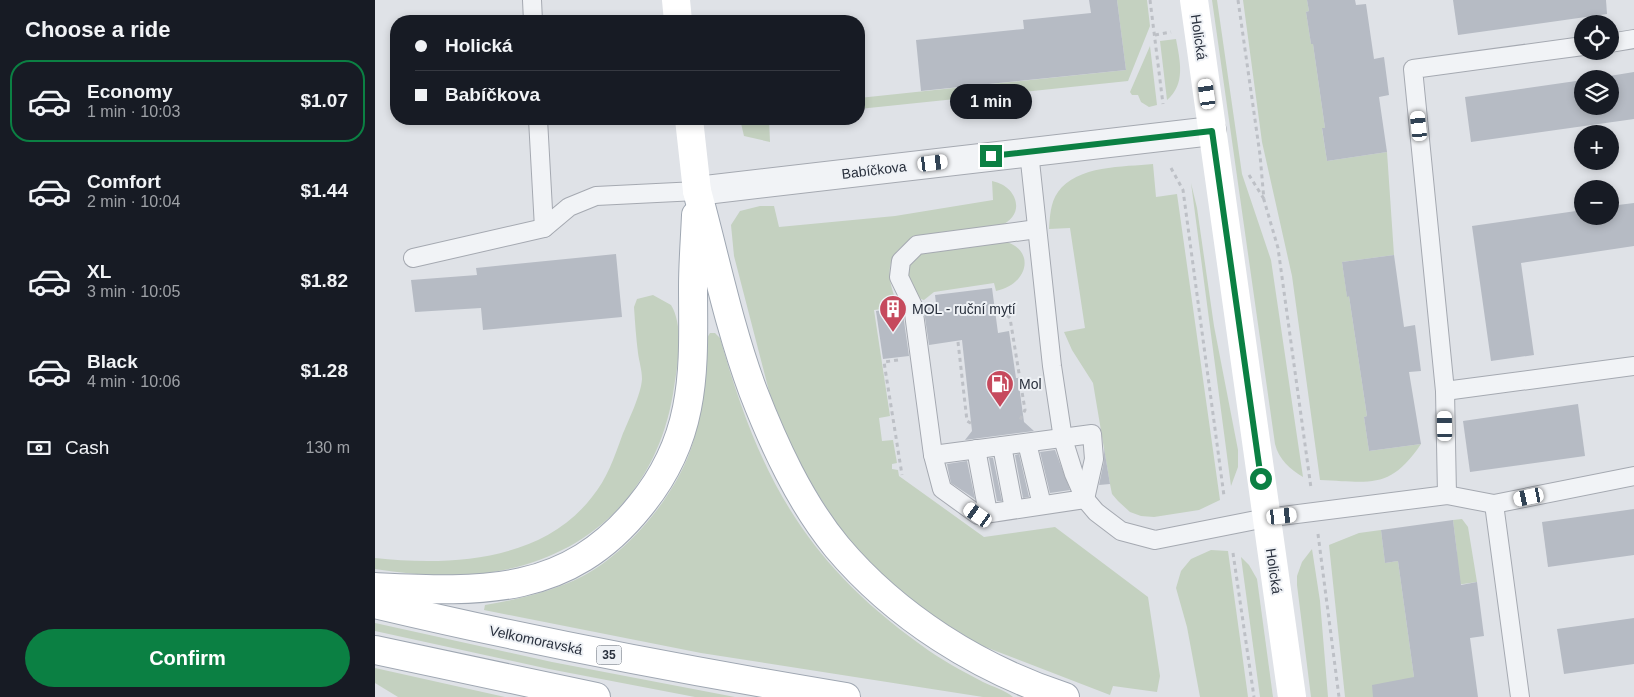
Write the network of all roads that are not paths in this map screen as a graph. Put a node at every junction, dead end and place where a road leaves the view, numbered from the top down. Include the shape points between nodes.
1 (532, 0) edge
2 (676, 0) edge
3 (1194, 0) edge
4 (533, 15) edge
5 (677, 15) edge
6 (1634, 40) edge
7 (1619, 42) edge
8 (1574, 47) edge
9 (538, 125) edge
10 (690, 125) edge
11 (1212, 131) junction
12 (1029, 152) junction
13 (697, 191) junction
14 (544, 228) junction
15 (1037, 229) junction
16 (413, 258) dead end
17 (1634, 366) edge
18 (1445, 392) junction
19 (1063, 439) junction
20 (1027, 443) junction
21 (1001, 446) junction
22 (977, 449) junction
23 (933, 455) junction
24 (1634, 476) edge
25 (1447, 495) junction
26 (1085, 499) junction
27 (1495, 504) junction
28 (1042, 505) junction
29 (1014, 509) junction
30 (988, 513) junction
31 (1266, 518) junction
32 (375, 587) edge
33 (375, 604) edge
34 (375, 650) edge
35 (596, 697) edge
36 (846, 697) edge
37 (1065, 697) edge
38 (1292, 697) edge
39 (1520, 697) edge

1 - 4 lane
2 - 5 main road
3 - 11 main road, Holická
6 - 7 lane
8 - 18 lane via 1413,69
9 - 14 lane
10 - 13 main road
11 - 12 street, Babíčkova
11 - 31 main road, Holická
12 - 13 street, Babíčkova
12 - 15 lane
13 - 14 lane via 596,196 569,207
13 - 32 main road via 692,369 687,409 663,473 629,519 577,562 528,581 468,590
13 - 37 main road via 753,390 788,470 836,546 877,588 936,634 1003,674
14 - 16 lane
15 - 19 lane
15 - 23 lane via 917,245 901,261 899,276 913,306
17 - 18 lane
18 - 25 lane
19 - 20 lane
19 - 26 lane
19 - 26 lane via 1092,434 1094,459
20 - 21 lane
20 - 28 lane
21 - 22 lane
21 - 29 lane
22 - 23 lane
22 - 30 lane
23 - 30 lane via 942,490 978,515
24 - 27 lane
25 - 27 lane
25 - 31 lane
26 - 28 lane
26 - 31 lane via 1121,531 1145,539 1184,536
27 - 39 lane
28 - 29 lane
29 - 30 lane
31 - 38 main road, Holická
33 - 36 main road, Velkomoravská / 35 via 535,641
34 - 35 main road

